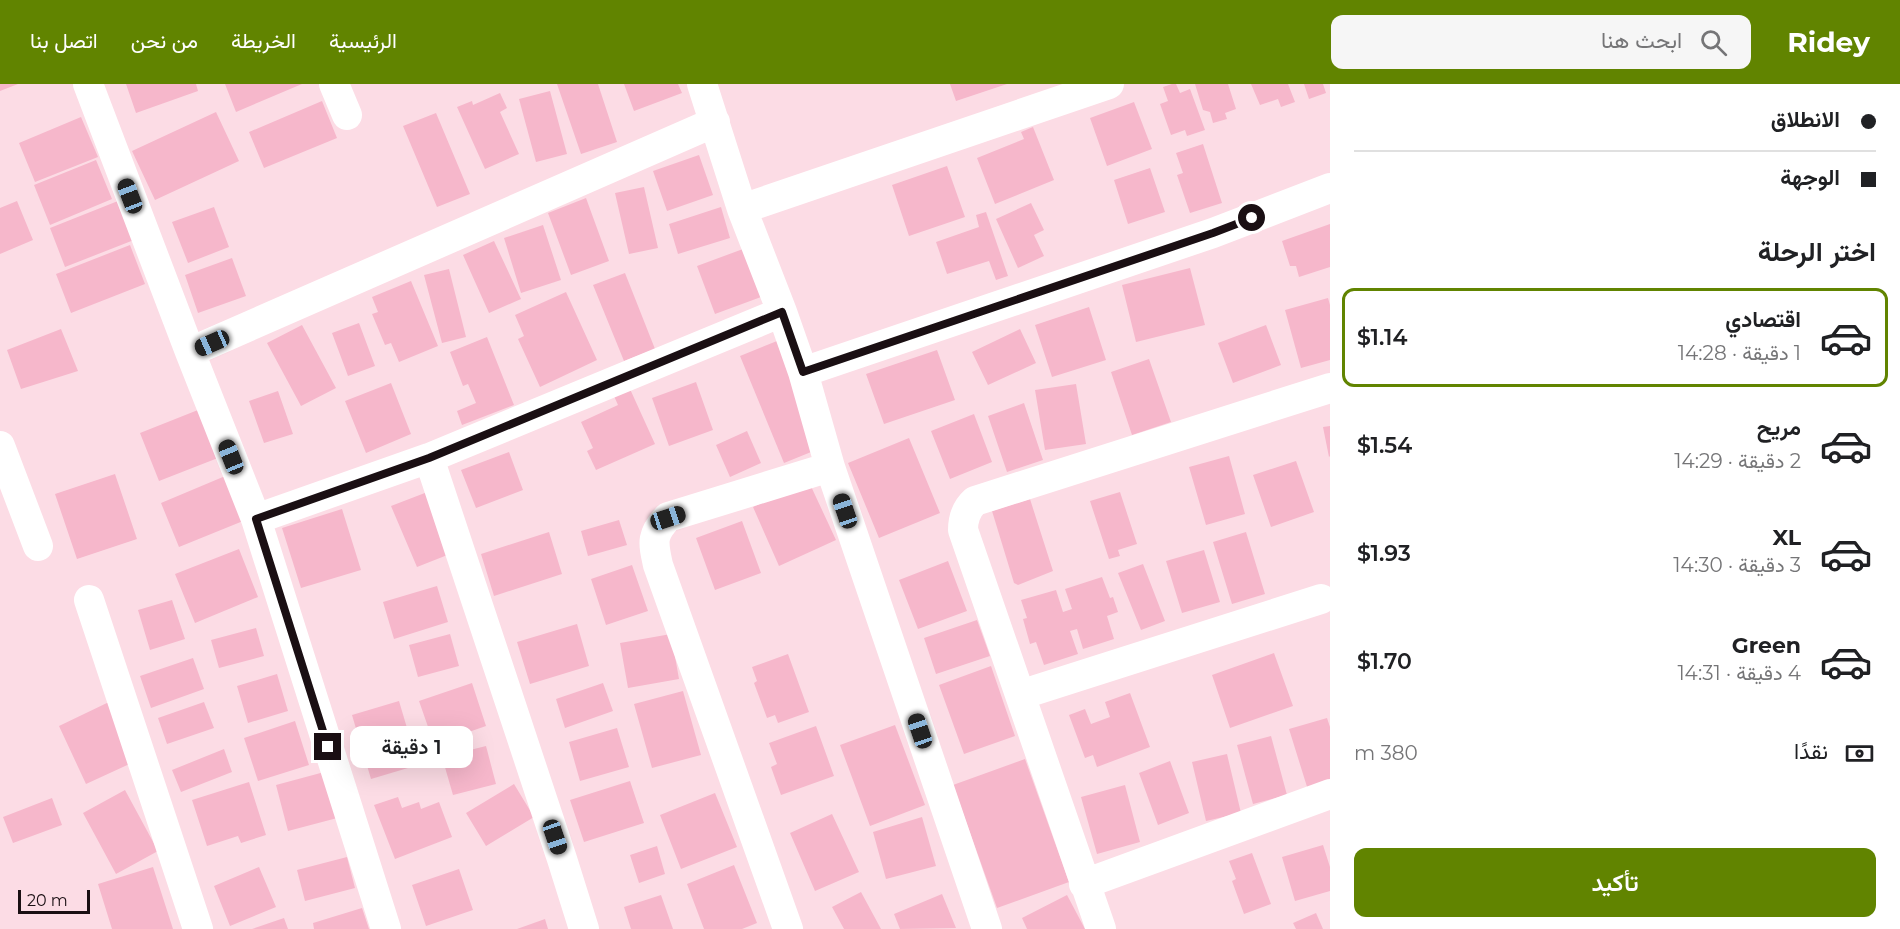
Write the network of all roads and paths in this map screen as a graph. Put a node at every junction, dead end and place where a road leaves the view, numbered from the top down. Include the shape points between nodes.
1 (88, 84) edge
2 (334, 84) edge
3 (702, 84) edge
4 (1109, 84) edge
5 (347, 115) dead end
6 (716, 122) junction
7 (1330, 188) edge
8 (742, 209) junction
9 (782, 312) junction
10 (190, 352) junction
11 (803, 372) junction
12 (1330, 388) edge
13 (0, 446) edge
14 (429, 458) junction
15 (830, 467) junction
16 (256, 519) junction
17 (38, 546) dead end
18 (1321, 599) dead end
19 (89, 600) dead end
20 (1020, 695) junction
21 (1330, 794) edge
22 (1084, 884) junction
23 (198, 929) edge
24 (386, 929) edge
25 (584, 929) edge
26 (788, 929) edge
27 (987, 929) edge
28 (1101, 929) edge

1 - 10 street
2 - 5 street
3 - 6 street
4 - 8 street
6 - 8 street
6 - 10 street
7 - 11 street via 1213,233
8 - 9 street
9 - 11 street
9 - 14 street
10 - 16 street
11 - 15 street
12 - 20 street via 975,501 968,507 963,530
13 - 17 street
14 - 16 street
14 - 25 street
15 - 26 street via 668,518 658,527 653,542
15 - 27 street
16 - 24 street
18 - 20 street
19 - 23 street
20 - 22 street
21 - 22 street
22 - 28 street

